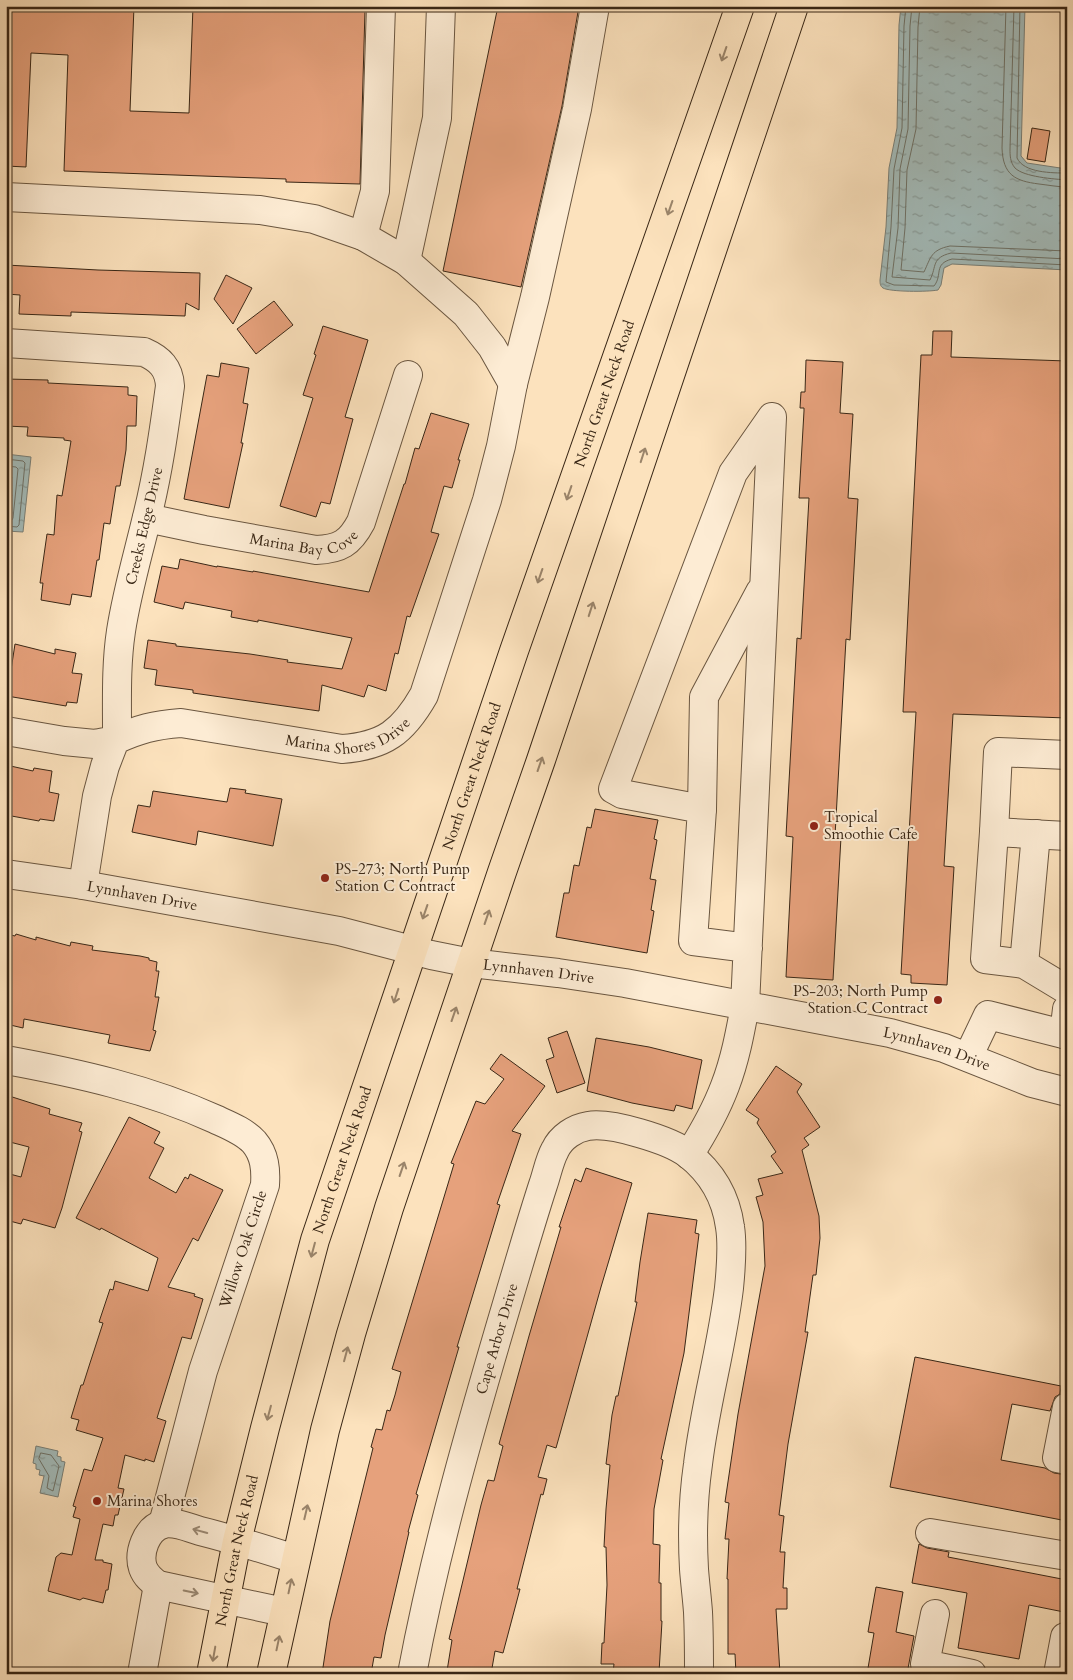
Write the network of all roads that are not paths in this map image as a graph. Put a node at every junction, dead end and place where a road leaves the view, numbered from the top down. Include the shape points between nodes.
1 (381, 6) edge
2 (441, 6) edge
3 (595, 6) edge
4 (740, 7) edge
5 (792, 11) edge
6 (6, 197) edge
7 (363, 236) junction
8 (406, 261) junction
9 (6, 343) edge
10 (408, 376) dead end
11 (513, 384) junction
12 (147, 518) junction
13 (764, 585) junction
14 (6, 731) edge
15 (115, 740) junction
16 (1067, 755) edge
17 (702, 809) junction
18 (994, 832) junction
19 (1036, 834) junction
20 (1067, 836) edge
21 (6, 874) edge
22 (82, 885) junction
23 (748, 948) junction
24 (412, 950) junction
25 (471, 963) junction
26 (1024, 964) junction
27 (1067, 990) edge
28 (745, 1006) junction
29 (1066, 1026) edge
30 (968, 1058) junction
31 (6, 1060) edge
32 (1067, 1092) edge
33 (690, 1155) junction
34 (1067, 1407) edge
35 (1067, 1460) edge
36 (163, 1524) junction
37 (930, 1533) dead end
38 (237, 1541) junction
39 (1067, 1556) edge
40 (295, 1559) junction
41 (158, 1585) junction
42 (224, 1599) junction
43 (284, 1612) junction
44 (935, 1614) dead end
45 (1065, 1637) dead end
46 (924, 1669) edge
47 (142, 1674) edge
48 (211, 1674) edge
49 (271, 1674) edge
50 (412, 1674) edge
51 (699, 1674) edge
52 (972, 1674) edge
53 (1058, 1674) edge

1 - 7 street via 375,191
2 - 8 street via 437,118
3 - 11 street, Marina Shores Drive via 577,109
4 -> 24 main road, North Great Neck Road
25 -> 5 main road
6 - 7 street via 260,210 314,219
7 - 8 street
8 - 11 street via 466,314 492,347
9 - 12 street, Creeks Edge Drive via 144,352 165,366 170,386 162,451
10 - 12 street, Marina Bay Cove via 361,522 344,544 331,550 316,550
11 - 15 street, Marina Shores Drive via 486,500 424,695 400,728 380,742 342,749 181,723 156,725
12 - 15 street, Creeks Edge Drive via 121,631
13 - 17 street via 704,697
13 - 17 street via 772,417 733,473 613,789 622,794
13 - 23 street
14 - 15 street via 95,744
15 - 22 street via 97,796
16 - 18 street via 998,752
17 - 23 street via 693,941
18 - 19 street
18 - 26 street via 986,959
19 - 20 street
19 - 26 street
21 - 22 street, Lynnhaven Drive
22 - 24 street, Lynnhaven Drive via 340,932
23 - 28 street
24 - 25 street, Lynnhaven Drive
24 -> 38 main road, North Great Neck Road via 315,1240
25 - 28 street, Lynnhaven Drive via 558,972
40 -> 25 main road via 351,1334 389,1208
26 - 27 street
28 - 30 street, Lynnhaven Drive via 890,1033
28 - 33 street via 726,1085
29 - 30 street via 988,1015
30 - 32 street, Lynnhaven Drive via 1032,1083
31 - 36 street, Willow Oak Circle via 59,1069 185,1106 245,1135 254,1142 262,1156 266,1170 265,1185 204,1371
33 - 50 street, Cape Arbor Drive via 663,1140 605,1126 575,1130 564,1137 555,1149 485,1379 444,1528
33 - 51 street, Cape Arbor Drive via 716,1184 725,1205 730,1227 731,1269 698,1464 694,1568
34 - 35 street via 1057,1458
38 -> 36 street via 172,1523
36 - 41 street via 150,1533 142,1558 143,1568
37 - 39 street
38 - 40 street
38 - 42 main road, North Great Neck Road
43 -> 40 main road
41 -> 42 street
41 - 47 street
42 - 43 street
42 -> 48 main road, North Great Neck Road
49 -> 43 main road
44 - 46 street
45 - 53 street
46 - 52 street

